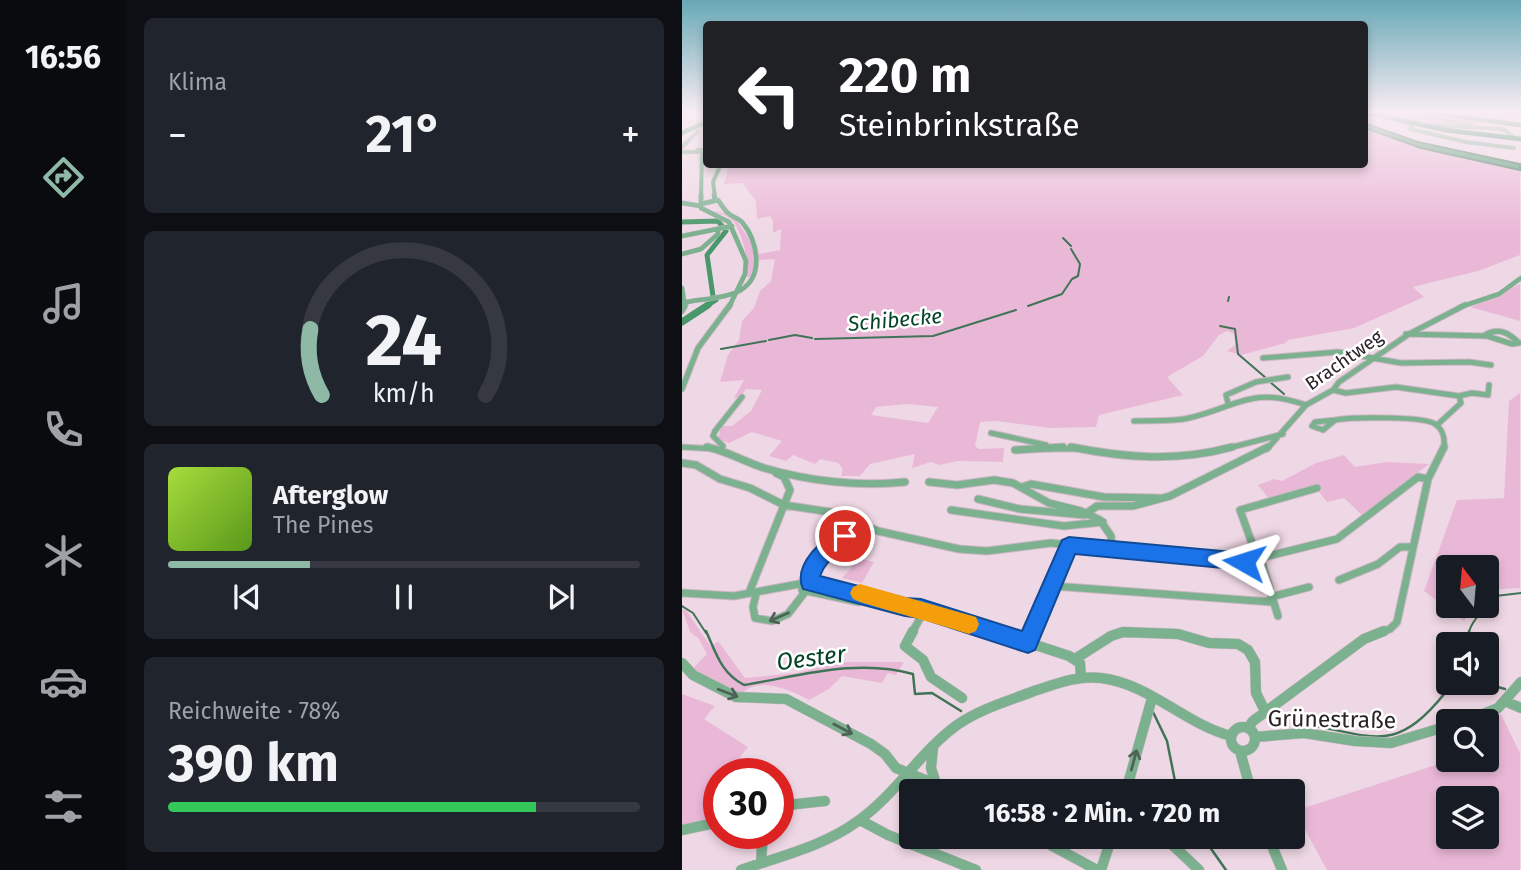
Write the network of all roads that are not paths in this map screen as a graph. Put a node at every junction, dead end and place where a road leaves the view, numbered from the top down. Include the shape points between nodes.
1 (701, 152) edge
2 (719, 168) edge
3 (715, 200) junction
4 (682, 203) edge
5 (701, 205) junction
6 (730, 226) junction
7 (720, 228) junction
8 (682, 236) edge
9 (682, 254) edge
10 (1520, 279) edge
11 (682, 288) edge
12 (739, 291) junction
13 (683, 303) edge
14 (682, 311) edge
15 (1406, 334) junction
16 (1485, 335) junction
17 (1263, 358) dead end
18 (1375, 358) junction
19 (1491, 365) dead end
20 (1288, 377) dead end
21 (1489, 385) dead end
22 (682, 389) edge
23 (1333, 390) junction
24 (1459, 396) junction
25 (742, 397) dead end
26 (1228, 402) junction
27 (1306, 405) junction
28 (1336, 419) dead end
29 (1134, 421) dead end
30 (1437, 425) junction
31 (991, 433) dead end
32 (1283, 434) junction
33 (1047, 446) junction
34 (682, 447) edge
35 (721, 449) junction
36 (1015, 450) dead end
37 (682, 463) edge
38 (775, 471) junction
39 (1428, 480) junction
40 (905, 482) dead end
41 (929, 482) dead end
42 (1022, 488) junction
43 (1317, 488) dead end
44 (978, 499) dead end
45 (1160, 499) junction
46 (785, 505) junction
47 (951, 510) dead end
48 (1087, 512) junction
49 (1103, 523) junction
50 (862, 524) junction
51 (1069, 545) junction
52 (1412, 547) junction
53 (1112, 549) junction
54 (1259, 560) junction
55 (1339, 580) dead end
56 (808, 586) junction
57 (1053, 586) junction
58 (1309, 587) dead end
59 (682, 593) edge
60 (752, 593) junction
61 (1272, 599) junction
62 (925, 610) junction
63 (1278, 616) dead end
64 (1028, 642) junction
65 (1075, 659) junction
66 (682, 663) edge
67 (1081, 678) junction
68 (1520, 682) edge
69 (962, 698) dead end
70 (1152, 698) junction
71 (1507, 702) junction
72 (1520, 708) edge
73 (1496, 709) edge
74 (1266, 713) junction
75 (1436, 730) edge
76 (1251, 732) junction
77 (1231, 736) junction
78 (934, 746) junction
79 (1240, 751) junction
80 (909, 774) junction
81 (922, 779) edge
82 (934, 779) edge
83 (1128, 779) edge
84 (1248, 779) edge
85 (825, 802) dead end
86 (794, 805) edge
87 (860, 820) junction
88 (703, 825) edge
89 (682, 830) edge
90 (762, 849) edge
91 (1059, 849) edge
92 (1107, 849) edge
93 (1177, 849) edge
94 (1273, 849) edge
95 (761, 863) junction
96 (741, 870) edge
97 (976, 870) edge
98 (1099, 870) edge
99 (1199, 870) edge
100 (1282, 870) edge

1 - 5 street
2 - 3 street via 713,182
3 - 5 street
3 - 12 street via 741,221 756,248 752,277
4 - 5 street
5 - 6 street
6 - 7 street
6 - 12 street via 747,268
7 - 8 street
7 - 9 street via 703,248
10 - 15 street, Brachtweg via 1496,295 1452,310
11 - 13 street
12 - 13 street
12 - 22 street via 698,348
13 - 14 street
15 - 16 street via 1426,338
15 - 18 street, Brachtweg
16 - 16 street via 1501,331 1519,342 1513,344
17 - 18 street via 1329,351
18 - 19 street
18 - 23 street, Brachtweg
20 - 26 street via 1235,389 1226,395
21 - 24 street via 1488,395
23 - 24 street via 1407,388
23 - 27 street, Brachtweg
24 - 30 street via 1461,402
25 - 35 street via 715,430 713,436
26 - 27 street via 1270,395
26 - 29 street via 1188,418
27 - 32 street, Brachtweg
28 - 30 street via 1364,416
30 - 39 street via 1446,443
31 - 33 street
32 - 33 street via 1173,458 1122,457 1087,448
32 - 45 street, Brachtweg via 1255,457
33 - 36 street
34 - 35 street
35 - 38 street
37 - 46 street
38 - 40 street via 836,480
38 - 46 street via 789,486
39 - 52 street
39 - 54 street via 1418,477 1337,539
41 - 42 street via 957,485 999,480
42 - 45 street, Brachtweg via 1031,484 1104,497
42 - 48 street via 1051,504
43 - 54 street via 1240,510
44 - 48 street via 1020,509
45 - 48 street, Brachtweg via 1130,507 1097,506
46 - 50 street via 832,512
46 - 60 street
47 - 49 street via 1064,526
48 - 49 street
49 - 53 street via 1112,535
50 - 51 street via 974,551
50 - 56 street via 820,555
51 - 53 street
51 - 57 street
52 - 55 street via 1400,547 1378,564
52 - 74 street via 1394,627 1369,636
53 - 54 street
54 - 61 street
56 - 60 street
56 -> 60 street via 794,610 769,622 753,615
56 - 62 street via 859,602 864,594
57 - 61 street
57 - 64 street
58 - 61 street
59 - 60 street
61 - 63 street
62 - 64 street
62 - 69 street via 903,650 923,660 931,677
64 - 65 street
65 - 67 street via 1081,666
65 - 74 street via 1123,632 1178,634 1209,643 1238,644 1255,662 1257,694
66 -> 80 street via 693,675 736,697 786,699 871,744
67 - 70 street via 1115,680
67 - 78 street via 983,711
68 - 71 street
70 - 77 street via 1199,725
83 -> 70 street
71 - 72 street
71 - 73 street
74 - 76 street via 1253,721
75 - 76 street, Grünestraße via 1391,743
76 - 77 street via 1238,727
76 - 79 street via 1255,745 1251,751
77 - 79 street
78 - 80 street
78 - 82 street
79 - 84 street
80 - 81 street
80 - 87 street
85 - 86 street
87 - 95 street via 823,840
87 - 97 street
88 - 89 street
90 - 95 street
91 - 98 street
92 - 98 street
93 - 99 street
94 - 100 street
95 - 96 street

